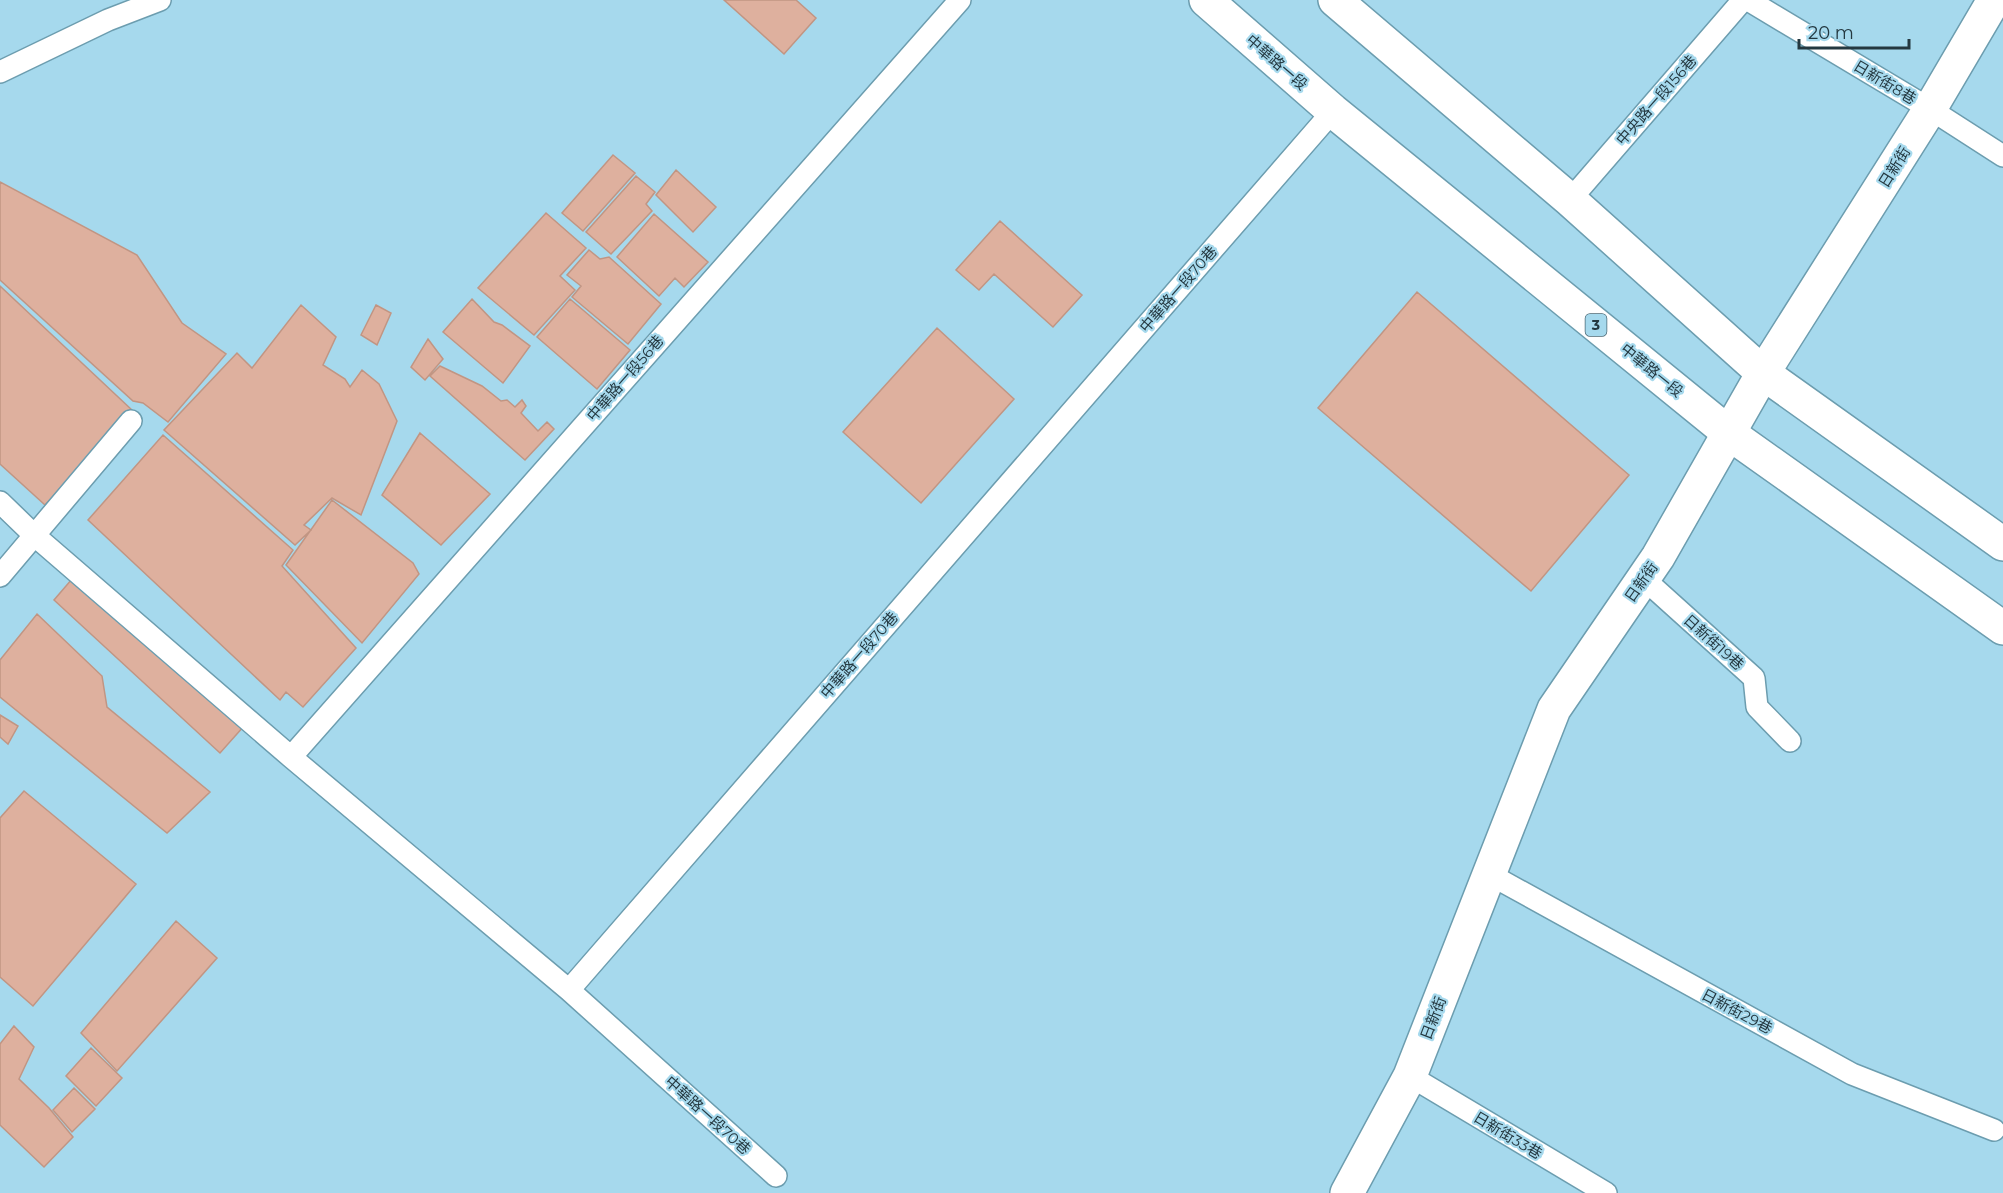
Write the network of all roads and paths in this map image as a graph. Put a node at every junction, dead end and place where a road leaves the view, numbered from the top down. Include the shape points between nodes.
1 (160, 0) edge
2 (960, 0) edge
3 (1206, 0) edge
4 (1335, 0) edge
5 (1743, 0) edge
6 (1748, 0) edge
7 (1994, 0) edge
8 (0, 72) edge
9 (1930, 109) junction
10 (1333, 111) junction
11 (2003, 156) edge
12 (1570, 200) junction
13 (1763, 373) junction
14 (131, 421) dead end
15 (1730, 434) junction
16 (0, 502) edge
17 (34, 535) junction
18 (2003, 544) edge
19 (0, 576) edge
20 (1644, 578) junction
21 (2003, 628) edge
22 (1790, 741) dead end
23 (291, 757) junction
24 (1489, 874) junction
25 (569, 990) junction
26 (1410, 1076) junction
27 (1994, 1130) dead end
28 (776, 1176) dead end
29 (1347, 1193) edge
30 (1606, 1193) edge

1 - 8 lane via 108,20
2 - 23 lane, 中華路一段56巷
3 - 10 main road, 中華路一段 / 3
4 - 12 main road
5 - 12 lane, 中央路一段156巷
6 - 9 lane, 日新街8巷
7 - 9 main road, 日新街
9 - 11 lane, 日新街8巷
9 - 13 main road, 日新街
10 - 15 main road, 中華路一段 / 3
10 - 25 lane, 中華路一段70巷
12 - 13 main road
13 - 15 main road, 日新街
13 - 18 main road
14 - 17 lane
15 - 20 main road, 日新街
15 - 21 main road, 中華路一段 / 3
16 - 17 lane
17 - 19 lane
17 - 23 lane
20 - 22 lane, 日新街19巷 via 1754,678 1757,707
20 - 24 main road, 日新街 via 1554,709
23 - 25 lane
24 - 26 main road, 日新街
24 - 27 lane, 日新街29巷 via 1852,1074
25 - 28 lane, 中華路一段70巷
26 - 29 main road, 日新街
26 - 30 lane, 日新街33巷

